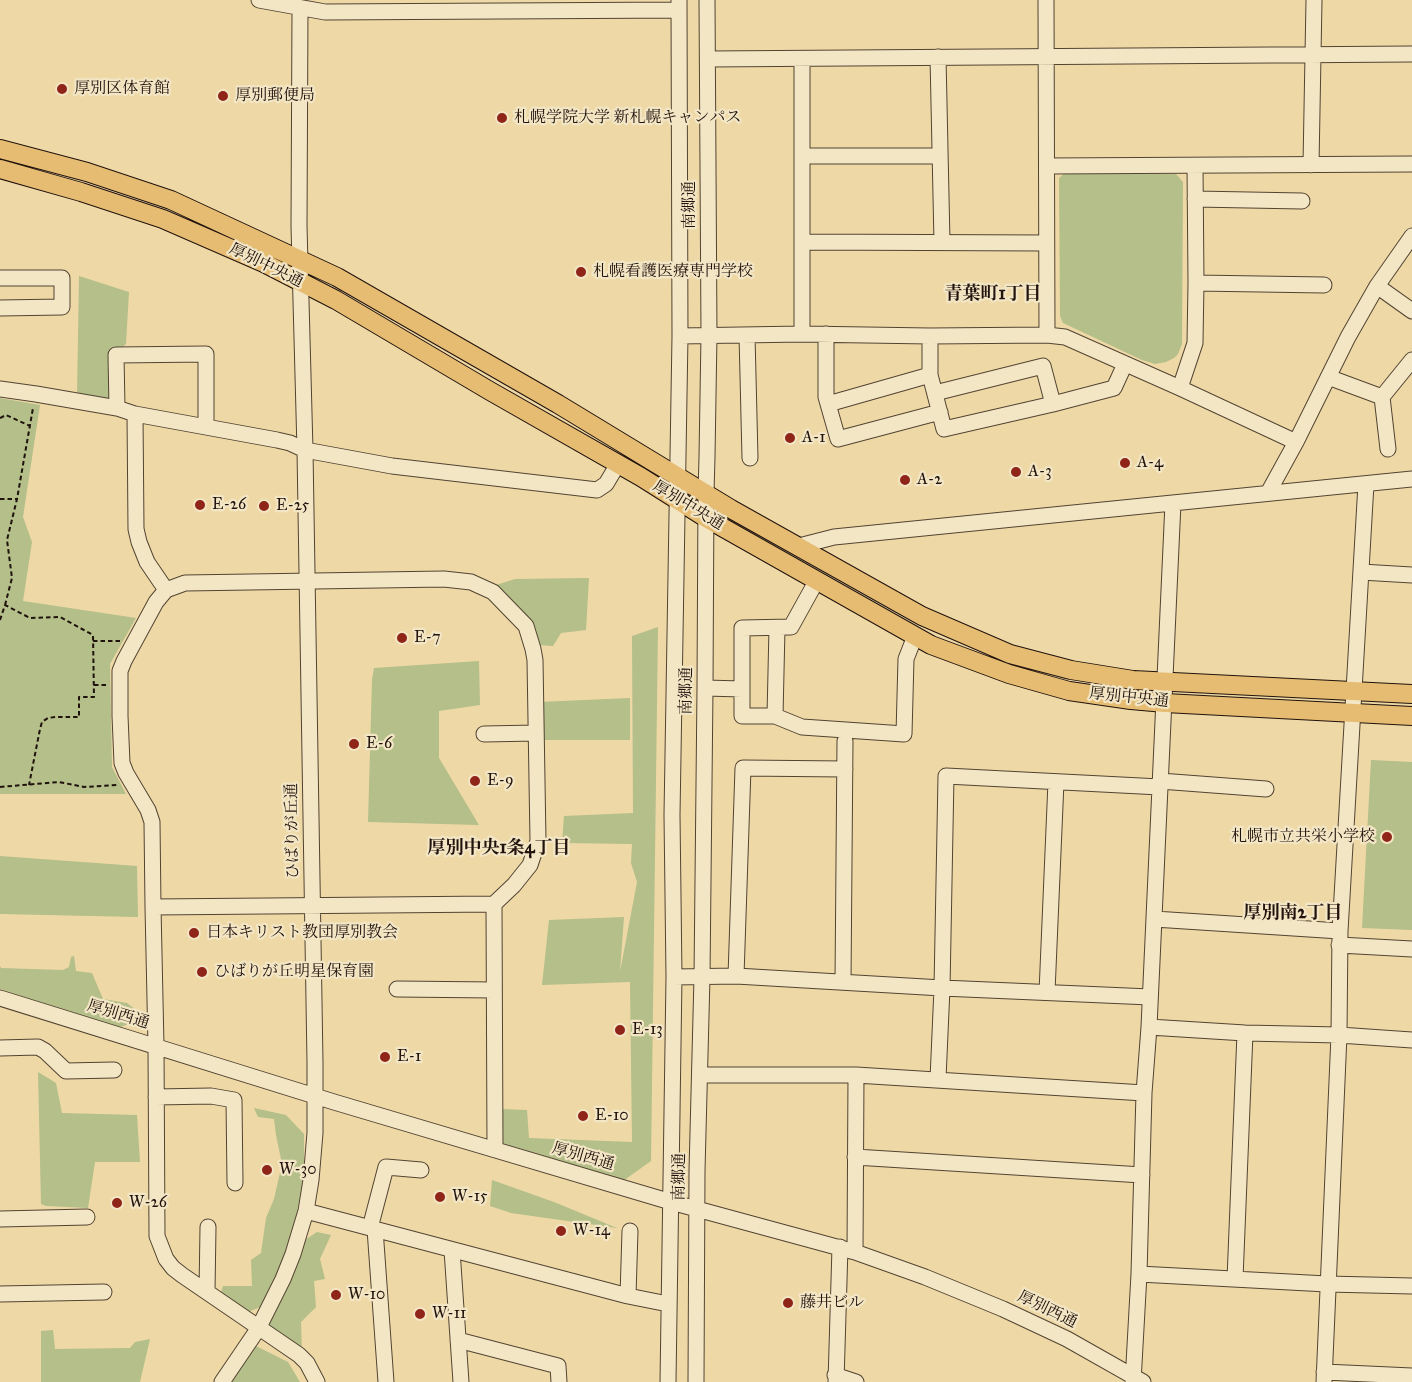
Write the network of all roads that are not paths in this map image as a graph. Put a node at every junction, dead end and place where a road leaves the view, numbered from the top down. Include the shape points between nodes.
1 (259, 0) edge
2 (707, 0) edge
3 (1046, 0) edge
4 (1314, 0) edge
5 (679, 5) edge
6 (300, 8) junction
7 (1314, 54) junction
8 (1412, 54) edge
9 (938, 57) junction
10 (1046, 57) junction
11 (708, 59) junction
12 (802, 59) junction
13 (0, 149) edge
14 (803, 156) junction
15 (940, 156) junction
16 (1412, 164) edge
17 (1311, 165) junction
18 (1047, 166) junction
19 (1195, 166) junction
20 (0, 170) edge
21 (1195, 199) junction
22 (1302, 201) dead end
23 (1412, 236) edge
24 (803, 242) junction
25 (942, 242) junction
26 (1046, 243) junction
27 (300, 258) junction
28 (0, 278) edge
29 (300, 282) junction
30 (1196, 283) junction
31 (1324, 285) dead end
32 (1377, 286) junction
33 (0, 308) edge
34 (1411, 308) edge
35 (802, 334) junction
36 (826, 334) junction
37 (709, 335) junction
38 (747, 335) junction
39 (1047, 335) junction
40 (680, 336) junction
41 (930, 336) junction
42 (1412, 360) edge
43 (1125, 364) junction
44 (930, 375) junction
45 (1328, 377) junction
46 (1180, 388) junction
47 (0, 389) edge
48 (935, 393) junction
49 (1382, 397) junction
50 (828, 404) junction
51 (1053, 404) junction
52 (117, 408) junction
53 (940, 412) junction
54 (135, 414) junction
55 (206, 426) junction
56 (1296, 442) junction
57 (1388, 449) dead end
58 (305, 450) junction
59 (750, 458) dead end
60 (618, 464) junction
61 (678, 478) junction
62 (1412, 479) edge
63 (1366, 484) junction
64 (706, 493) junction
65 (1268, 493) junction
66 (678, 502) junction
67 (1173, 503) junction
68 (706, 518) junction
69 (799, 546) junction
70 (1361, 572) junction
71 (1412, 575) edge
72 (817, 580) junction
73 (307, 581) junction
74 (166, 590) junction
75 (777, 628) junction
76 (915, 636) junction
77 (1166, 682) junction
78 (705, 688) junction
79 (742, 689) junction
80 (1353, 691) junction
81 (1412, 694) edge
82 (1165, 703) junction
83 (1352, 712) junction
84 (775, 716) junction
85 (1412, 716) edge
86 (536, 733) junction
87 (484, 734) dead end
88 (845, 741) dead end
89 (845, 769) junction
90 (1056, 782) junction
91 (1160, 784) junction
92 (1266, 789) dead end
93 (494, 904) junction
94 (312, 906) junction
95 (153, 907) junction
96 (1154, 919) junction
97 (1339, 938) junction
98 (1412, 949) edge
99 (736, 976) junction
100 (674, 977) junction
101 (702, 977) junction
102 (843, 982) junction
103 (942, 988) junction
104 (397, 989) dead end
105 (494, 990) junction
106 (1047, 992) junction
107 (1150, 997) junction
108 (0, 998) edge
109 (1149, 1028) junction
110 (1245, 1033) junction
111 (1339, 1035) junction
112 (1412, 1040) edge
113 (156, 1046) junction
114 (0, 1048) edge
115 (114, 1070) dead end
116 (700, 1075) junction
117 (856, 1075) junction
118 (938, 1079) junction
119 (1144, 1092) junction
120 (315, 1095) junction
121 (156, 1096) junction
122 (495, 1150) junction
123 (855, 1157) junction
124 (421, 1170) dead end
125 (1142, 1175) junction
126 (235, 1183) dead end
127 (671, 1202) junction
128 (697, 1210) junction
129 (306, 1211) junction
130 (87, 1217) dead end
131 (0, 1219) edge
132 (208, 1227) dead end
133 (372, 1229) junction
134 (630, 1231) dead end
135 (840, 1247) junction
136 (452, 1250) junction
137 (855, 1252) junction
138 (1139, 1274) junction
139 (1235, 1279) junction
140 (1327, 1284) junction
141 (1412, 1286) edge
142 (104, 1292) dead end
143 (207, 1292) junction
144 (0, 1294) edge
145 (628, 1296) junction
146 (668, 1304) junction
147 (258, 1329) junction
148 (458, 1340) junction
149 (1412, 1376) edge
150 (1324, 1377) edge
151 (836, 1379) edge
152 (1137, 1380) edge
153 (222, 1382) edge
154 (317, 1382) edge
155 (386, 1382) edge
156 (461, 1382) edge
157 (559, 1382) edge
158 (668, 1382) edge
159 (696, 1382) edge
160 (856, 1382) edge

1 - 6 street
2 - 11 street, 南郷通
3 - 10 street
4 - 7 street
5 - 6 street via 325,12
5 - 40 street, 南郷通
6 - 27 street, ひばりが丘通
7 - 8 street
7 - 10 street
7 - 17 street
9 - 10 street
9 - 12 street
9 - 15 street
10 - 18 street
11 - 12 street
11 - 37 street, 南郷通
12 - 14 street
13 - 27 main road, 厚別中央通 via 171,200
14 - 15 street
14 - 24 street
15 - 25 street
16 - 17 street
17 - 19 street
18 - 19 street
18 - 26 street
19 - 21 street
20 - 29 main road, 厚別中央通 via 164,219
21 - 22 street
21 - 30 street
23 - 32 street
24 - 25 street
24 - 35 street
25 - 26 street
26 - 39 street
27 - 29 street, ひばりが丘通
27 - 61 main road, 厚別中央通 via 558,404
28 - 33 street via 62,278 62,307
29 - 58 street, ひばりが丘通
29 - 60 main road, 厚別中央通
30 - 31 street
30 - 46 street via 1195,343
32 - 34 street
32 - 45 street
35 - 36 street
35 - 38 street
36 - 41 street
36 - 50 street
37 - 38 street
37 - 40 street
37 - 64 street, 南郷通
38 - 59 street
39 - 41 street
39 - 43 street via 1065,337
40 - 61 street, 南郷通
41 - 44 street
42 - 49 street
43 - 46 street
43 - 51 street via 1114,388
44 - 48 street
44 - 50 street
45 - 49 street
45 - 56 street
46 - 56 street
47 - 52 street
48 - 51 street via 1043,366
48 - 53 street
49 - 57 street
50 - 53 street via 838,439
51 - 53 street via 944,429
52 - 54 street
52 - 55 street via 116,355 206,354
54 - 55 street
54 - 74 street via 136,529 147,562
55 - 58 street via 290,443
56 - 65 street
58 - 60 street via 392,466 597,490 606,484
58 - 73 street, ひばりが丘通
60 - 66 main road, 厚別中央通
61 - 64 main road, 厚別中央通
61 - 66 street, 南郷通
62 - 63 street
63 - 65 street
63 - 70 street
64 - 68 street, 南郷通
64 - 69 main road, 厚別中央通
65 - 67 street
66 - 68 main road, 厚別中央通
66 - 100 street, 南郷通 via 672,815
67 - 69 street via 834,537
67 - 77 street
68 - 72 main road, 厚別中央通
68 - 78 street, 南郷通
69 - 77 main road, 厚別中央通 via 922,616 1010,654 1071,670
70 - 71 street
70 - 80 street
72 - 75 street via 791,627
72 - 76 main road, 厚別中央通
73 - 74 street via 185,583
73 - 86 street via 444,579 471,582 493,592 526,626 535,660
73 - 94 street, ひばりが丘通
74 - 95 street via 120,671 122,763 152,822
75 - 79 street via 742,628
75 - 84 street
76 - 82 main road, 厚別中央通 via 1008,674 1069,691
76 - 84 street via 906,659 904,734 802,727
77 - 80 main road, 厚別中央通
77 - 82 street
78 - 79 street
78 - 101 street, 南郷通
79 - 84 street via 742,716
80 - 81 main road, 厚別中央通
80 - 83 street
82 - 83 main road, 厚別中央通
82 - 91 street
83 - 85 main road, 厚別中央通
83 - 97 street
86 - 87 street
86 - 93 street via 537,841 530,865
88 - 89 street
89 - 99 street via 743,768
89 - 102 street
90 - 91 street
90 - 103 street via 946,777
90 - 106 street
91 - 92 street
91 - 96 street
93 - 94 street
93 - 105 street
94 - 95 street
94 - 120 street, ひばりが丘通
95 - 113 street
96 - 97 street
96 - 107 street
97 - 98 street
97 - 111 street
99 - 101 street
99 - 102 street
100 - 101 street
100 - 127 street, 南郷通
101 - 116 street, 南郷通
102 - 103 street
103 - 106 street
103 - 118 street
104 - 105 street
105 - 122 street
106 - 107 street
107 - 109 street
108 - 113 street, 厚別西通
109 - 110 street
109 - 119 street
110 - 111 street
110 - 139 street
111 - 112 street
111 - 140 street
113 - 120 street, 厚別西通
113 - 121 street
114 - 115 street via 38,1047 66,1071
116 - 117 street
116 - 128 street, 南郷通
117 - 118 street
117 - 123 street
118 - 119 street
119 - 125 street
120 - 122 street, 厚別西通
120 - 129 street, ひばりが丘通
121 - 126 street via 234,1100
121 - 143 street via 157,1236 173,1268
122 - 127 street, 厚別西通
123 - 125 street
123 - 137 street
124 - 133 street via 386,1167
125 - 138 street
127 - 128 street, 厚別西通
127 - 146 street, 南郷通
128 - 135 street, 厚別西通
128 - 159 street, 南郷通
129 - 133 street
129 - 147 street, ひばりが丘通 via 284,1278
130 - 131 street
132 - 143 street
133 - 136 street
133 - 155 street
134 - 145 street
135 - 137 street, 厚別西通
135 - 151 street
136 - 145 street
136 - 148 street
137 - 152 street, 厚別西通 via 1003,1309 1067,1339
138 - 139 street
138 - 152 street
139 - 140 street
140 - 141 street
140 - 150 street
142 - 144 street
143 - 147 street
145 - 146 street
146 - 158 street, 南郷通
147 - 153 street, ひばりが丘通
147 - 154 street via 299,1355
148 - 156 street
148 - 157 street via 558,1366
149 - 150 street
151 - 160 street

